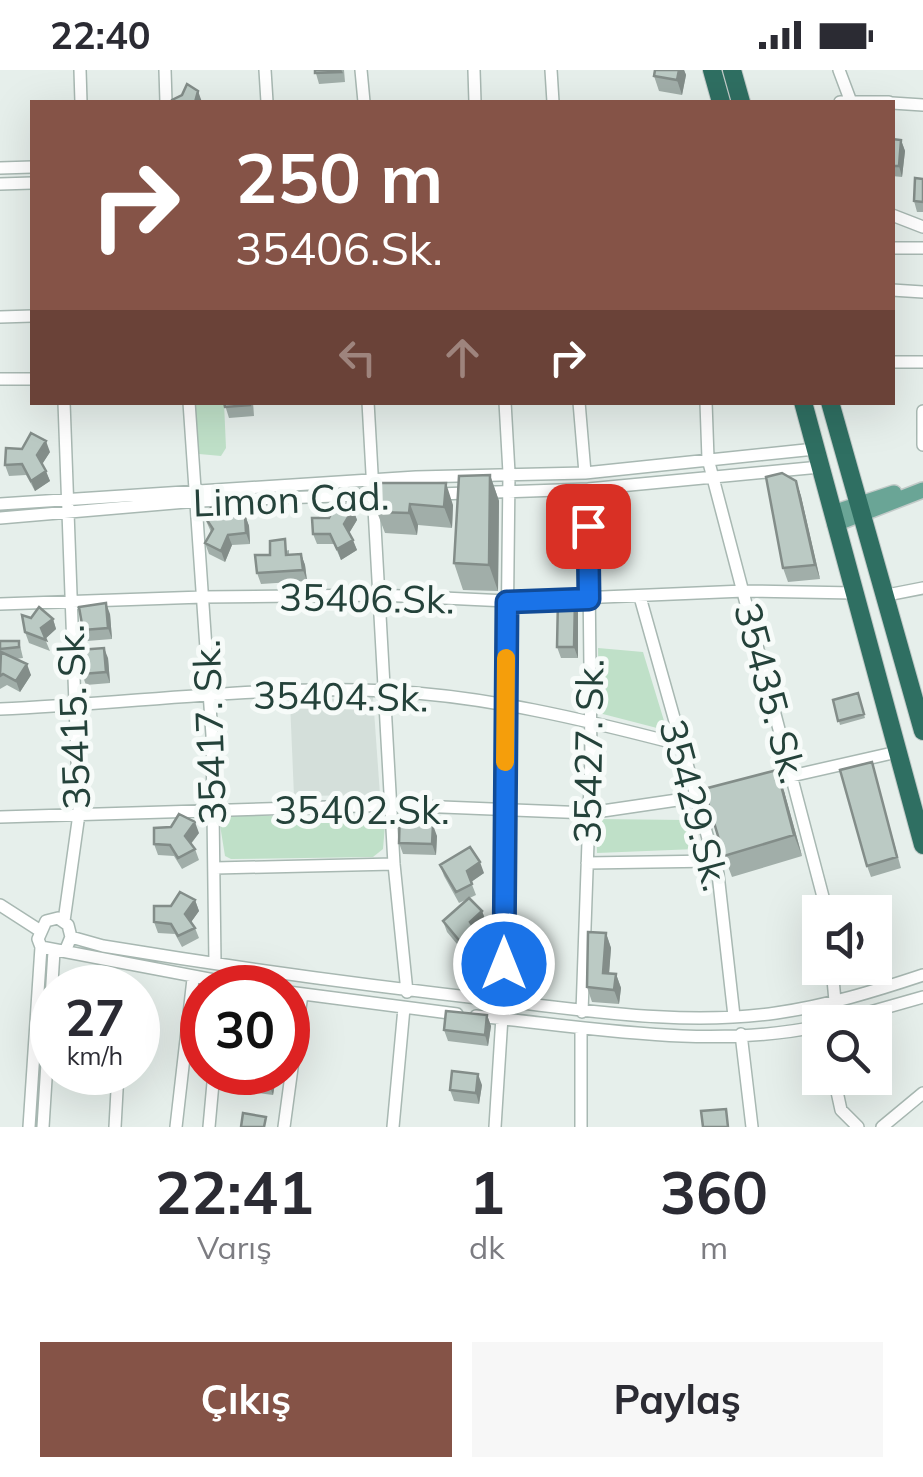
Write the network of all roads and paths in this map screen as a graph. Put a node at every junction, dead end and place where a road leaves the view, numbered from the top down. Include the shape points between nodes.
1 (80, 70) edge
2 (164, 70) edge
3 (265, 70) edge
4 (362, 70) edge
5 (474, 70) edge
6 (551, 70) edge
7 (712, 70) edge
8 (732, 70) edge
9 (839, 70) edge
10 (81, 100) edge
11 (166, 100) edge
12 (267, 100) edge
13 (364, 100) edge
14 (475, 100) edge
15 (553, 100) edge
16 (720, 100) edge
17 (740, 100) edge
18 (846, 100) edge
19 (895, 103) edge
20 (923, 104) edge
21 (30, 166) edge
22 (0, 168) edge
23 (30, 183) edge
24 (0, 184) edge
25 (895, 216) edge
26 (923, 226) edge
27 (895, 248) edge
28 (923, 248) edge
29 (895, 290) edge
30 (923, 292) edge
31 (0, 316) edge
32 (30, 316) edge
33 (895, 362) edge
34 (923, 362) edge
35 (0, 379) edge
36 (30, 379) edge
37 (64, 405) edge
38 (190, 405) edge
39 (368, 405) edge
40 (505, 405) edge
41 (579, 405) edge
42 (706, 405) edge
43 (804, 405) edge
44 (831, 405) edge
45 (923, 411) edge
46 (922, 437) edge
47 (818, 458) junction
48 (708, 459) junction
49 (585, 473) junction
50 (509, 474) junction
51 (712, 474) junction
52 (372, 488) junction
53 (588, 489) junction
54 (923, 489) edge
55 (411, 494) edge
56 (431, 494) edge
57 (508, 494) junction
58 (198, 496) junction
59 (0, 504) edge
60 (66, 505) junction
61 (859, 511) junction
62 (0, 518) edge
63 (834, 518) junction
64 (923, 588) edge
65 (744, 591) junction
66 (854, 593) junction
67 (380, 595) junction
68 (640, 596) junction
69 (882, 596) junction
70 (203, 597) junction
71 (589, 599) junction
72 (70, 602) junction
73 (507, 602) junction
74 (0, 604) edge
75 (916, 682) edge
76 (386, 691) junction
77 (209, 695) junction
78 (506, 704) junction
79 (74, 706) junction
80 (0, 709) edge
81 (590, 721) junction
82 (923, 731) edge
83 (678, 744) junction
84 (898, 752) junction
85 (794, 775) junction
86 (743, 788) edge
87 (727, 792) edge
88 (695, 800) junction
89 (393, 805) junction
90 (212, 811) junction
91 (505, 813) junction
92 (78, 814) junction
93 (589, 814) junction
94 (0, 817) edge
95 (923, 845) edge
96 (714, 861) junction
97 (587, 863) junction
98 (394, 864) junction
99 (214, 868) junction
100 (823, 895) edge
101 (0, 904) edge
102 (64, 921) junction
103 (39, 930) junction
104 (64, 946) junction
105 (41, 947) junction
106 (215, 964) junction
107 (60, 965) edge
108 (180, 975) edge
109 (923, 975) edge
110 (834, 985) edge
111 (407, 992) junction
112 (310, 995) edge
113 (923, 997) edge
114 (836, 1001) junction
115 (504, 1002) junction
116 (834, 1005) edge
117 (892, 1006) edge
118 (404, 1008) junction
119 (582, 1012) junction
120 (734, 1016) junction
121 (502, 1019) junction
122 (802, 1027) edge
123 (580, 1028) junction
124 (741, 1034) junction
125 (180, 1092) edge
126 (923, 1093) edge
127 (45, 1095) edge
128 (117, 1095) edge
129 (212, 1095) edge
130 (288, 1095) edge
131 (837, 1095) edge
132 (30, 1127) edge
133 (43, 1127) edge
134 (115, 1127) edge
135 (176, 1127) edge
136 (209, 1127) edge
137 (284, 1127) edge
138 (394, 1127) edge
139 (495, 1127) edge
140 (581, 1127) edge
141 (752, 1127) edge
142 (858, 1127) edge
143 (882, 1127) edge

1 - 10 street
2 - 11 street
3 - 12 street
4 - 13 street
5 - 14 street
6 - 15 street
7 - 16 highway
8 - 17 highway
9 - 18 street
19 - 20 street
21 - 22 street
23 - 24 street
25 - 26 street
27 - 28 street
29 - 30 street
31 - 32 street
33 - 34 street
35 - 36 street
37 - 60 street, 35415. Sk.
38 - 58 street, 35417. Sk.
39 - 52 street
40 - 50 street
41 - 49 street
42 - 48 street, 35435. Sk.
43 - 47 highway
44 - 61 highway
45 - 46 street
47 - 48 street, Limon Cad.
47 - 51 street, Limon Cad.
47 - 63 highway
48 - 49 street, Limon Cad.
48 - 51 street, 35435. Sk.
49 - 50 street, Limon Cad.
50 - 52 street, Limon Cad.
50 - 57 street
51 - 53 street, Limon Cad.
51 - 65 street, 35435. Sk.
52 - 55 street, Limon Cad.
52 - 58 street, Limon Cad.
52 - 67 street
53 - 57 street, Limon Cad.
53 - 71 street, 35427. Sk.
54 - 61 main road
56 - 57 street, Limon Cad.
57 - 73 street
58 - 60 street, Limon Cad.
58 - 70 street, 35417. Sk.
59 - 60 street, Limon Cad.
60 - 62 street, Limon Cad.
60 - 72 street, 35415. Sk.
61 - 63 main road
61 - 69 highway
63 - 66 highway
64 - 69 street
65 - 66 street, 35406.Sk.
65 - 68 street, 35406.Sk.
65 - 85 street, 35435. Sk.
66 - 84 highway
67 - 70 street, 35406.Sk.
67 - 73 street, 35406.Sk.
67 - 76 street
68 - 71 street, 35406.Sk.
68 - 83 street, 35429.Sk.
69 - 75 highway
70 - 72 street, 35406.Sk.
70 - 77 street, 35417. Sk.
71 - 73 street, 35406.Sk.
71 - 81 street, 35427. Sk.
72 - 74 street, 35406.Sk.
72 - 79 street, 35415. Sk.
73 - 78 street
75 - 82 highway
76 - 77 street, 35404.Sk.
76 - 78 street, 35404.Sk.
76 - 89 street
77 - 79 street, 35404.Sk.
77 - 90 street, 35417. Sk.
78 - 81 street, 35404.Sk.
78 - 91 street
79 - 80 street, 35404.Sk.
79 - 92 street, 35415. Sk.
81 - 83 street, 35404.Sk.
81 - 93 street, 35427. Sk.
83 - 88 street, 35429.Sk.
84 - 85 street
84 - 95 highway
85 - 86 street
85 - 100 street, 35435. Sk.
87 - 88 street, 35402.Sk.
88 - 93 street, 35402.Sk.
88 - 96 street, 35429.Sk.
89 - 90 street, 35402.Sk.
89 - 91 street, 35402.Sk.
89 - 98 street
90 - 92 street, 35402.Sk.
90 - 99 street, 35417. Sk.
91 - 93 street, 35402.Sk.
91 - 115 street
92 - 94 street, 35402.Sk.
92 - 102 street, 35415. Sk.
93 - 97 street, 35427. Sk.
96 - 97 street
96 - 120 street, 35429.Sk.
97 - 119 street, 35427. Sk.
98 - 99 street
98 - 111 street
99 - 106 street, 35417. Sk.
101 - 103 street
102 - 103 street via 52,918
102 - 104 street
103 - 105 street
104 - 105 street
104 - 106 street
104 - 107 street
104 - 108 street
105 - 132 street
106 - 111 street
109 - 114 street
110 - 114 street
111 - 115 street
112 - 118 street
113 - 117 street
114 - 116 street
114 - 120 street
115 - 119 street
115 - 121 street
118 - 121 street
118 - 138 street
119 - 120 street
121 - 123 street
121 - 139 street
122 - 124 street
123 - 124 street
123 - 140 street
124 - 141 street
125 - 135 street
126 - 143 street
127 - 133 street
128 - 134 street
129 - 136 street
130 - 137 street
131 - 142 street via 840,1110

